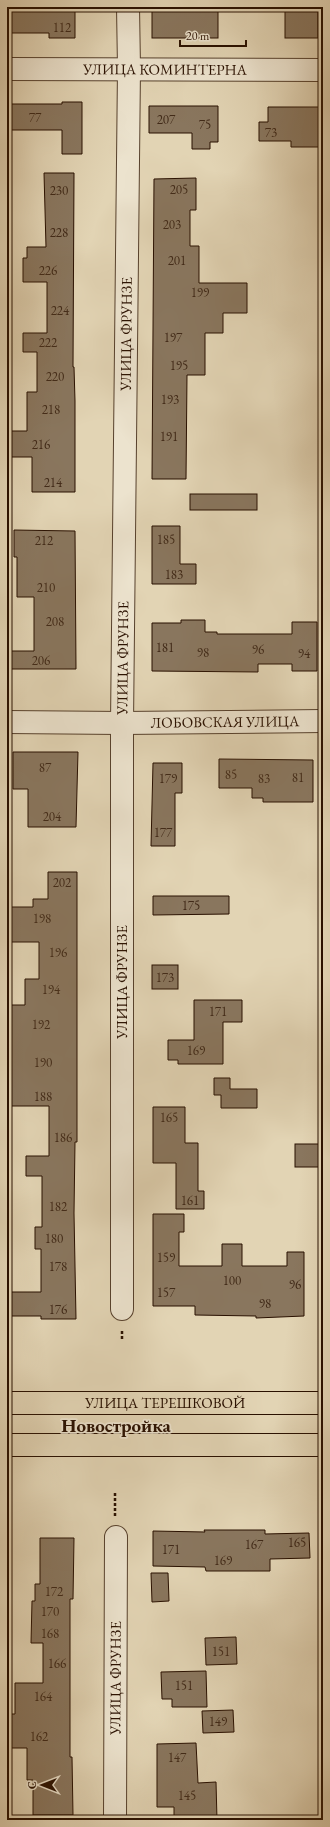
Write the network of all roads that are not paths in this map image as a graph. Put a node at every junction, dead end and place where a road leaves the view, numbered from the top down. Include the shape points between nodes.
1 (128, 7) edge
2 (129, 68) junction
3 (7, 69) edge
4 (323, 70) edge
5 (323, 721) edge
6 (7, 722) edge
7 (122, 723) junction
8 (122, 1309) dead end
9 (7, 1403) edge
10 (323, 1403) edge
11 (7, 1445) edge
12 (323, 1445) edge
13 (116, 1537) dead end
14 (114, 1820) edge

1 - 2 street, УЛИЦА ФРУНЗЕ
2 - 3 street, УЛИЦА КОМИНТЕРНА
2 - 4 street, УЛИЦА КОМИНТЕРНА
2 - 7 street, УЛИЦА ФРУНЗЕ
5 - 7 street, ЛОБОВСКАЯ УЛИЦА
6 - 7 street, ЛОБОВСКАЯ УЛИЦА
7 - 8 street, УЛИЦА ФРУНЗЕ
9 - 10 main road, УЛИЦА ТЕРЕШКОВОЙ
11 - 12 main road
13 - 14 street, УЛИЦА ФРУНЗЕ

